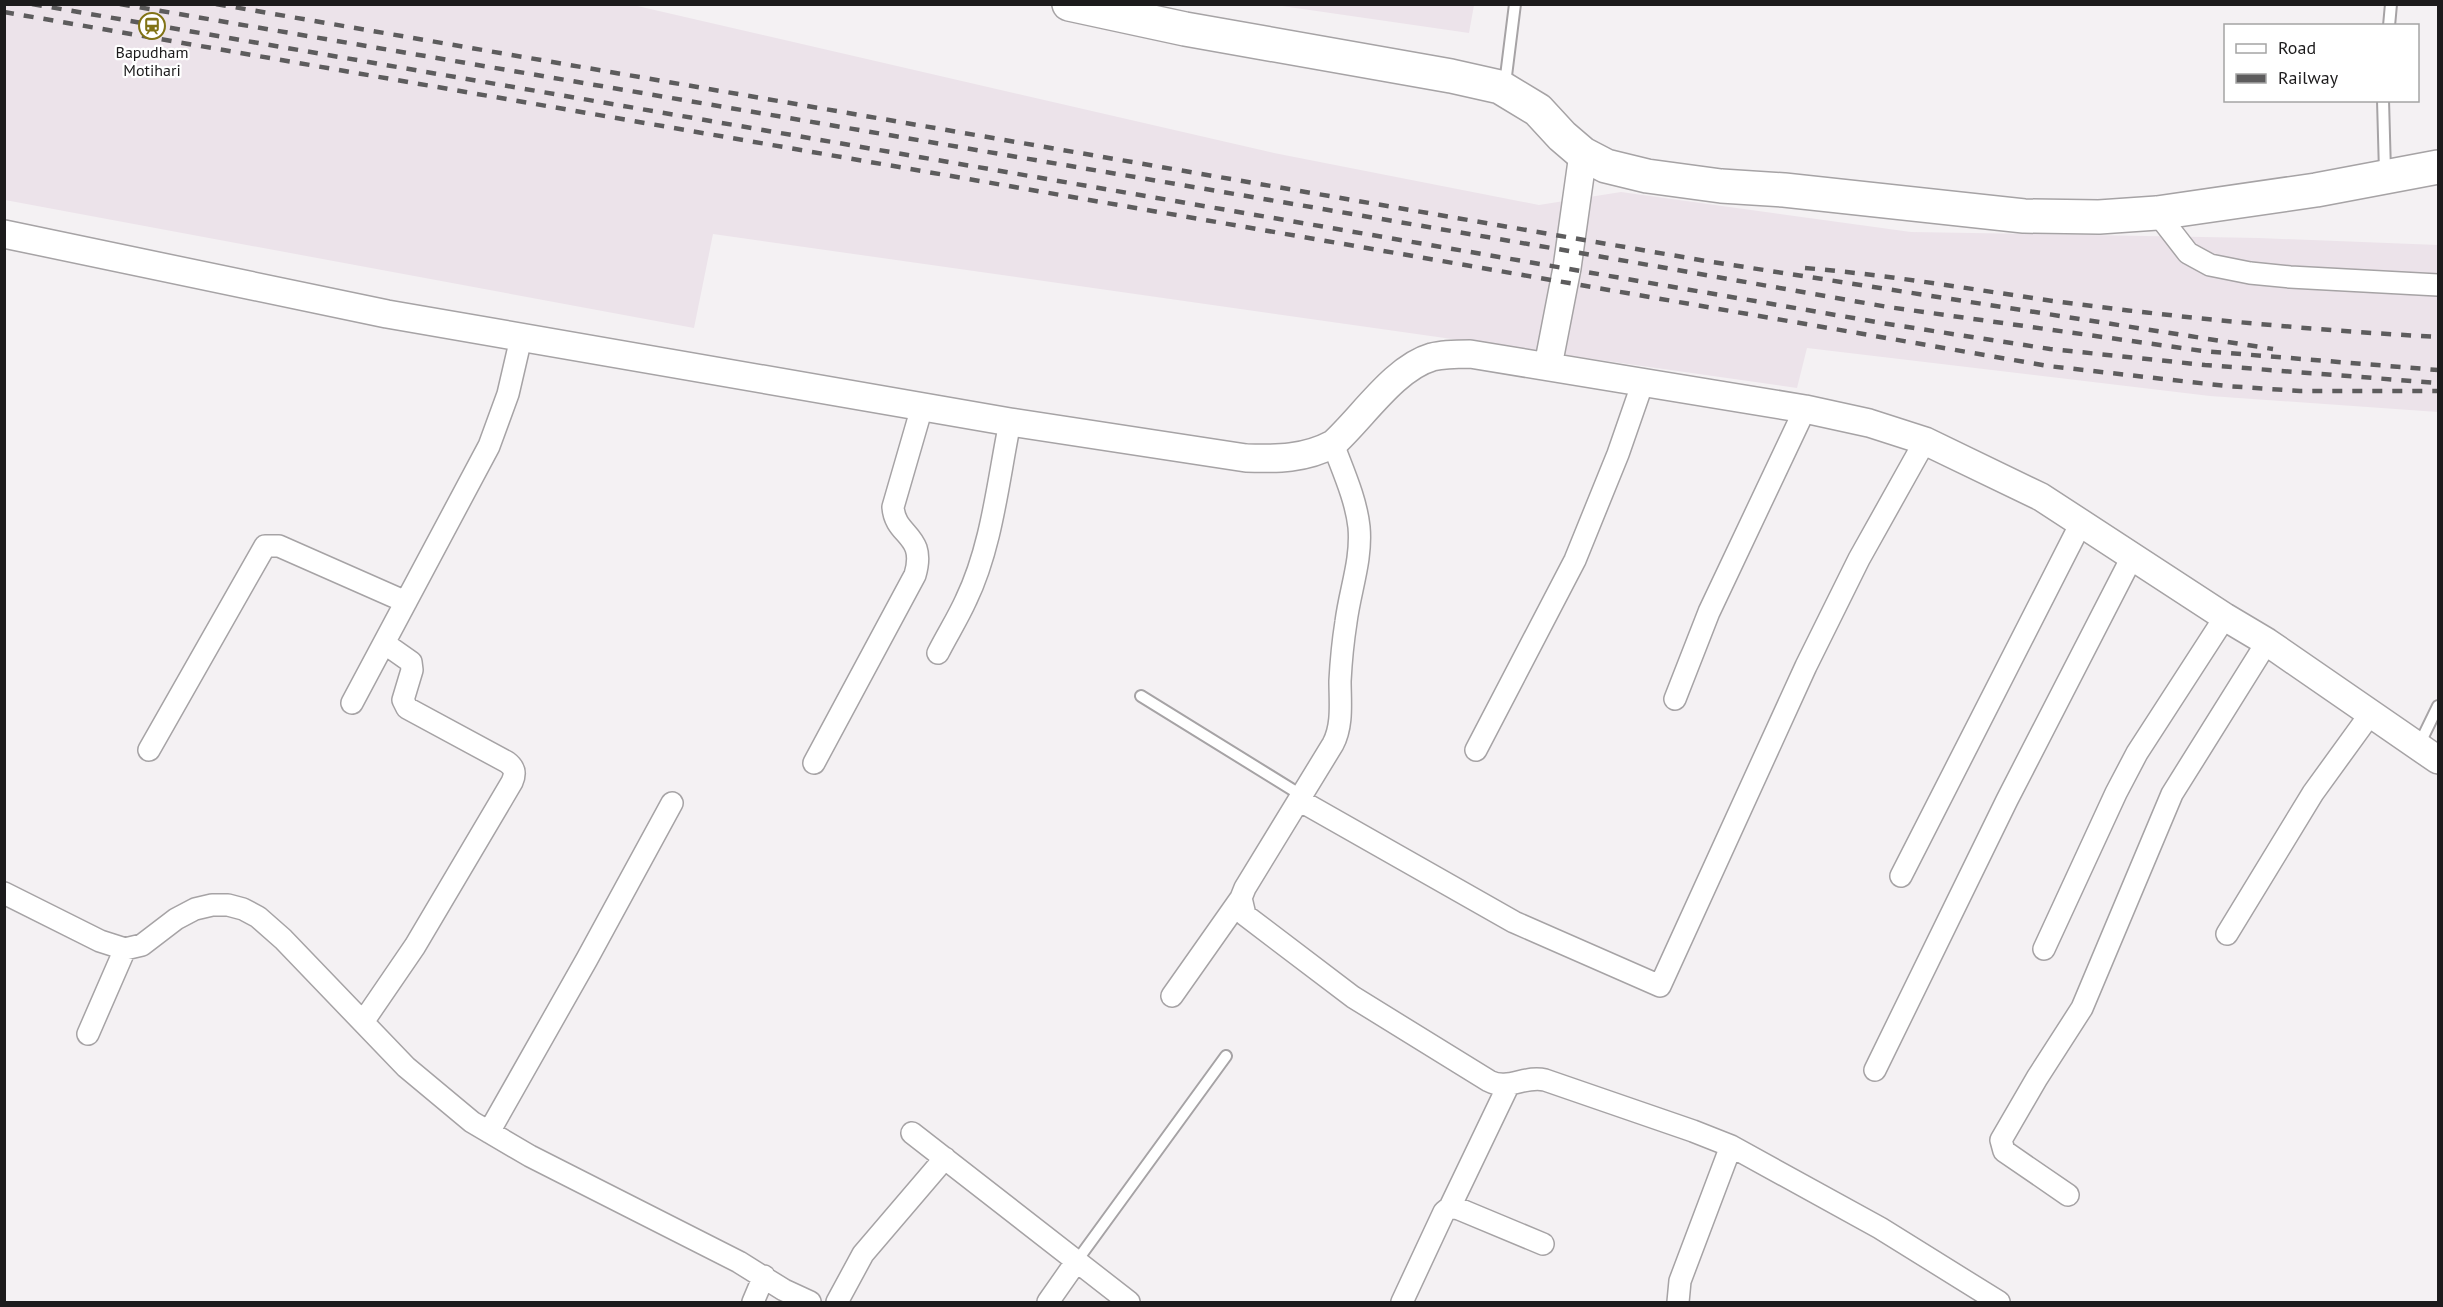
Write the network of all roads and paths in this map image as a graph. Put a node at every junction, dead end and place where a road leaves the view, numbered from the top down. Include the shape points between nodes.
1 (1069, 4) edge
2 (1515, 4) edge
3 (2391, 4) edge
4 (2389, 24) edge
5 (1504, 90) junction
6 (2383, 102) edge
7 (1583, 154) junction
8 (2439, 167) edge
9 (2385, 177) junction
10 (2157, 213) junction
11 (4, 234) edge
12 (2439, 285) edge
13 (521, 338) junction
14 (1548, 366) junction
15 (1643, 382) junction
16 (922, 406) junction
17 (1805, 409) junction
18 (1010, 422) junction
19 (1925, 441) junction
20 (1334, 444) junction
21 (2081, 523) junction
22 (2132, 556) junction
23 (406, 602) junction
24 (2225, 617) junction
25 (2267, 642) junction
26 (384, 643) junction
27 (938, 653) dead end
28 (1141, 696) dead end
29 (1674, 699) dead end
30 (352, 703) dead end
31 (2439, 706) edge
32 (2371, 713) junction
33 (150, 750) dead end
34 (1476, 750) dead end
35 (2429, 753) edge
36 (814, 763) dead end
37 (1300, 798) junction
38 (672, 803) dead end
39 (1901, 876) dead end
40 (4, 893) edge
41 (1241, 898) junction
42 (2227, 934) dead end
43 (125, 949) junction
44 (2044, 949) dead end
45 (1172, 996) dead end
46 (363, 1022) junction
47 (88, 1034) dead end
48 (1226, 1056) dead end
49 (1875, 1070) dead end
50 (1509, 1084) junction
51 (489, 1132) junction
52 (912, 1133) dead end
53 (1731, 1146) junction
54 (945, 1158) junction
55 (2068, 1195) dead end
56 (1450, 1207) junction
57 (1543, 1244) dead end
58 (1076, 1262) junction
59 (764, 1276) junction
60 (753, 1302) edge
61 (810, 1302) edge
62 (837, 1302) edge
63 (1048, 1302) edge
64 (1129, 1302) edge
65 (1402, 1302) edge
66 (1678, 1302) edge
67 (1999, 1302) edge

1 - 5 main road via 1185,30 1451,76
2 - 5 lane
3 - 4 lane
5 - 7 main road via 1538,110
6 - 9 lane
7 - 10 main road via 1606,166 1647,176 1721,186 2024,216
7 - 14 street
8 - 9 main road
9 - 10 main road
10 - 12 street via 2188,253 2210,265 2290,277
11 - 13 street
13 - 16 street
13 - 23 street via 508,394 489,446
14 - 15 street
14 - 20 street via 1470,354 1431,357 1409,367
15 - 17 street
15 - 34 street via 1575,560
16 - 18 street
16 - 36 street via 893,507 896,519 917,548 915,576
17 - 19 street
17 - 29 street via 1709,612
18 - 20 street via 1246,458 1300,457
18 - 27 street via 976,574 967,600
19 - 21 street via 2041,497
19 - 37 street via 1859,558 1806,666 1660,986 1514,922
20 - 37 street via 1354,502 1359,527 1358,557 1346,622 1337,736
21 - 22 street
21 - 39 street
22 - 24 street
22 - 49 street
23 - 26 street
23 - 33 street via 279,546 265,546
24 - 25 street
24 - 44 street via 2137,753
25 - 32 street
25 - 55 street via 2172,794 2082,1008 2001,1140 2004,1150
26 - 30 street
26 - 46 street via 411,663 403,700 407,708 512,765 515,774 442,903
28 - 37 lane
31 - 35 lane
32 - 35 street
32 - 42 street via 2313,793
37 - 41 street
38 - 51 street
40 - 43 street via 100,941
41 - 45 street
41 - 50 street via 1245,915 1254,923 1353,997 1489,1081 1500,1086
43 - 46 street via 142,945 195,909 228,905 243,909 283,939
43 - 47 street
46 - 51 street via 406,1067
48 - 58 lane
50 - 53 street via 1529,1078 1545,1080
50 - 56 street
51 - 59 street
52 - 54 street
53 - 66 street via 1680,1281
53 - 67 street via 1880,1228
54 - 58 street
54 - 62 street via 862,1254
56 - 57 street
56 - 65 street via 1444,1212
58 - 63 street
58 - 64 street
59 - 60 street
59 - 61 street

